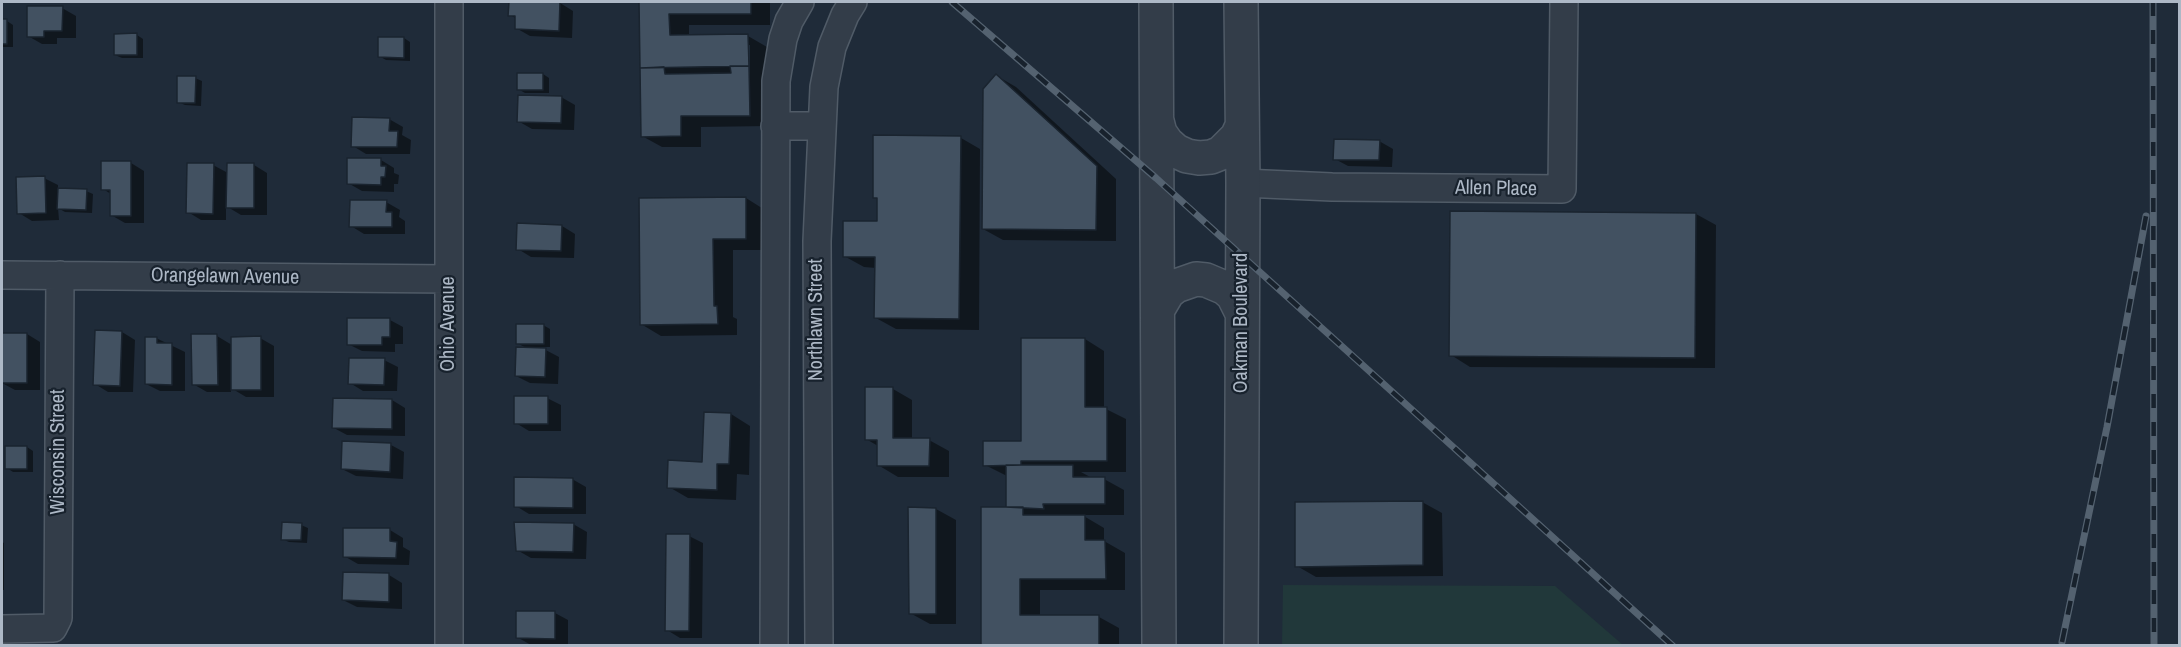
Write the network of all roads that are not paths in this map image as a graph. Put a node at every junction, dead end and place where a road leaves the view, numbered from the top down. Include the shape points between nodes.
1 (449, 2) edge
2 (800, 2) edge
3 (854, 2) edge
4 (1156, 2) edge
5 (1241, 2) edge
6 (1564, 2) edge
7 (1157, 121) junction
8 (775, 126) junction
9 (822, 126) junction
10 (1242, 126) junction
11 (1243, 183) junction
12 (774, 241) junction
13 (816, 241) junction
14 (2, 275) edge
15 (60, 275) junction
16 (449, 279) junction
17 (1158, 309) junction
18 (1242, 314) junction
19 (2, 629) edge
20 (449, 645) edge
21 (774, 645) edge
22 (819, 645) edge
23 (1159, 645) edge
24 (1241, 645) edge

1 - 16 street, Ohio Avenue
2 - 8 street via 783,39 776,81
3 - 9 street, Northlawn Street via 832,47
4 - 7 street
5 - 10 street, Oakman Boulevard
6 - 11 street, Allen Place via 1562,189
7 - 10 street via 1167,143 1187,156 1199,158 1221,153
7 - 17 street
8 - 9 street
8 - 12 street
9 - 13 street, Northlawn Street
10 - 11 street, Oakman Boulevard
11 - 18 street, Oakman Boulevard
12 - 13 street
12 - 21 street
13 - 22 street, Northlawn Street
14 - 15 street, Orangelawn Avenue
15 - 16 street, Orangelawn Avenue
15 - 19 street, Wisconsin Street via 58,618 53,628
16 - 20 street, Ohio Avenue
17 - 18 street via 1168,292 1196,279 1225,288
17 - 23 street
18 - 24 street, Oakman Boulevard

